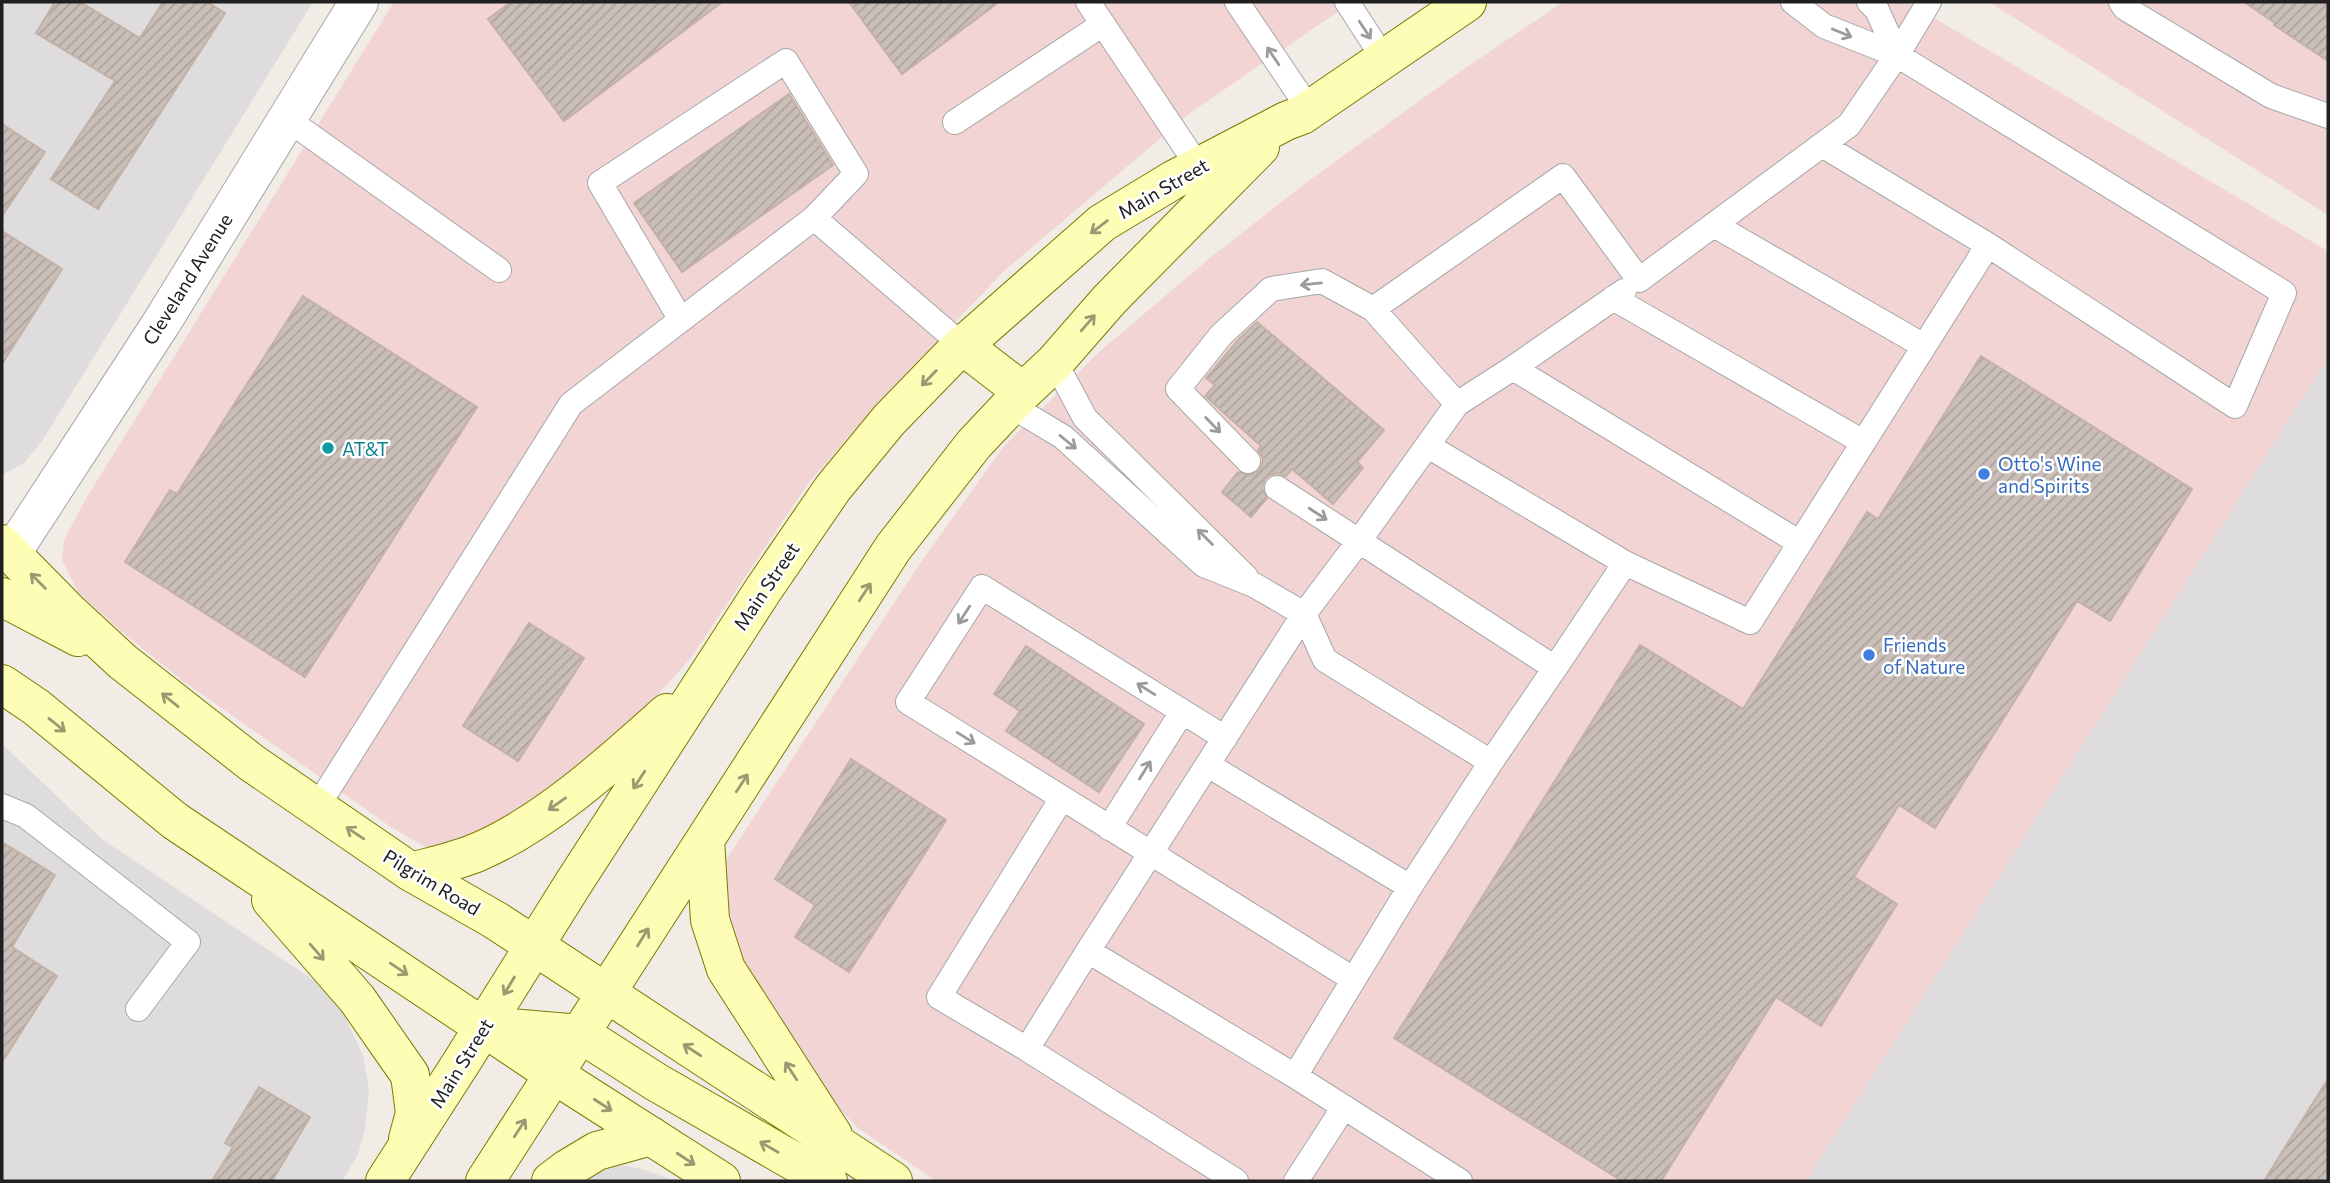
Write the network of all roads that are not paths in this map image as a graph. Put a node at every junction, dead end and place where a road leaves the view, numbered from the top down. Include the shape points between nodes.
1 (359, 2) edge
2 (1088, 2) edge
3 (1237, 2) edge
4 (1347, 2) edge
5 (1467, 2) edge
6 (1793, 2) edge
7 (1869, 2) edge
8 (1929, 2) edge
9 (2121, 2) edge
10 (1103, 24) junction
11 (1897, 55) junction
12 (1384, 58) junction
13 (1298, 115) junction
14 (2328, 116) edge
15 (287, 119) junction
16 (955, 122) dead end
17 (1822, 145) junction
18 (1207, 179) junction
19 (814, 218) junction
20 (1714, 225) junction
21 (1988, 245) junction
22 (499, 270) dead end
23 (1639, 281) junction
24 (1613, 298) junction
25 (1373, 309) junction
26 (681, 320) junction
27 (962, 345) junction
28 (1924, 346) junction
29 (1055, 362) junction
30 (1513, 368) junction
31 (1017, 398) junction
32 (1457, 404) junction
33 (1863, 442) junction
34 (1427, 446) junction
35 (1248, 461) dead end
36 (1277, 488) dead end
37 (1359, 541) junction
38 (1800, 543) junction
39 (6, 549) edge
40 (1625, 562) junction
41 (1254, 585) junction
42 (2, 597) edge
43 (1304, 614) junction
44 (123, 662) junction
45 (1555, 668) junction
46 (702, 681) junction
47 (2, 684) edge
48 (1182, 712) junction
49 (1225, 738) junction
50 (1490, 762) junction
51 (1208, 765) junction
52 (1062, 798) junction
53 (2, 806) edge
54 (317, 807) junction
55 (1109, 828) junction
56 (705, 840) junction
57 (1150, 854) junction
58 (240, 864) junction
59 (411, 872) junction
60 (1410, 887) junction
61 (533, 946) junction
62 (1088, 951) junction
63 (1353, 979) junction
64 (607, 995) junction
65 (138, 1009) dead end
66 (485, 1026) junction
67 (582, 1034) junction
68 (1027, 1049) junction
69 (555, 1075) junction
70 (1295, 1076) junction
71 (1344, 1107) junction
72 (651, 1136) junction
73 (835, 1165) edge
74 (395, 1166) edge
75 (1431, 1173) edge
76 (485, 1181) edge
77 (551, 1181) edge
78 (722, 1181) edge
79 (893, 1181) edge
80 (1236, 1181) edge
81 (1296, 1181) edge
82 (1460, 1181) edge

1 - 15 street, Cleveland Avenue
2 - 10 lane
13 -> 3 lane
4 -> 12 lane
5 - 12 main road, Main Street
6 -> 11 lane via 1824,26
7 - 11 lane
8 - 11 lane
9 - 14 lane via 2271,96
10 - 16 lane
10 - 18 lane
11 - 17 lane via 1849,125
11 - 21 lane via 2284,293 2235,406
12 - 13 main road, Main Street
13 - 18 main road, Main Street
15 - 22 lane
15 - 39 street, Cleveland Avenue via 162,322
17 - 20 lane
17 - 21 lane
18 -> 27 main road, Main Street via 1102,223
29 -> 18 main road, Main Street
19 - 26 lane
19 - 26 lane via 856,174 786,61 600,183
19 - 27 lane
20 - 23 lane
20 - 28 lane
21 - 28 lane
23 - 24 lane
23 - 25 lane via 1563,176
24 - 30 lane
24 - 33 lane
25 - 32 lane
25 -> 35 lane via 1322,282 1271,289 1221,335 1178,389
26 - 54 lane via 572,404
27 - 31 main road
27 -> 46 main road, Main Street via 889,420 833,488
28 - 33 lane
29 - 31 main road, Main Street
41 -> 29 lane via 1085,418
30 - 32 lane
30 - 38 lane
31 -> 41 lane via 1203,565
56 -> 31 main road, Main Street via 893,548 974,444
32 - 34 lane
33 - 38 lane
34 - 37 lane
34 - 40 lane
36 -> 37 lane
37 - 43 lane
37 - 45 lane
38 - 40 lane via 1750,622
44 -> 39 main road, Pilgrim Road
40 - 45 lane
41 - 43 lane
42 - 44 main road
43 - 49 lane
43 - 50 lane via 1325,660
54 -> 44 main road, Pilgrim Road via 242,756
45 - 50 lane
46 -> 59 main road via 598,775 524,827 477,853
46 -> 61 main road, Main Street
47 -> 58 main road via 175,821
48 - 49 lane
48 -> 52 lane via 982,587 908,702
55 -> 48 lane
49 - 51 lane
50 - 60 lane
51 - 57 lane
51 - 60 lane
52 - 55 lane
52 - 68 lane via 939,997
53 - 65 lane via 26,816 188,942
59 -> 54 main road, Pilgrim Road
55 - 57 lane
64 -> 56 main road, Main Street
73 -> 56 main road via 726,968 710,920
57 - 62 lane
57 - 63 lane
58 -> 66 main road
58 -> 74 main road via 357,999 410,1074 415,1113
59 - 61 main road, Pilgrim Road
60 - 63 lane
61 - 64 main road, Pilgrim Road
61 -> 66 main road, Main Street
62 - 68 lane
62 - 70 lane
63 - 70 lane
64 - 67 main road, Main Street
73 -> 64 main road, Pilgrim Road
66 - 67 main road
66 - 69 main road
66 - 74 main road, Main Street
67 - 69 main road, Main Street
73 -> 67 main road via 656,1082
68 - 80 lane
69 -> 72 main road
76 -> 69 main road, Main Street
70 - 71 lane
71 - 75 lane
71 - 81 lane
72 - 77 main road via 597,1152
72 -> 78 main road
73 - 79 main road, Pilgrim Road
75 - 82 lane

